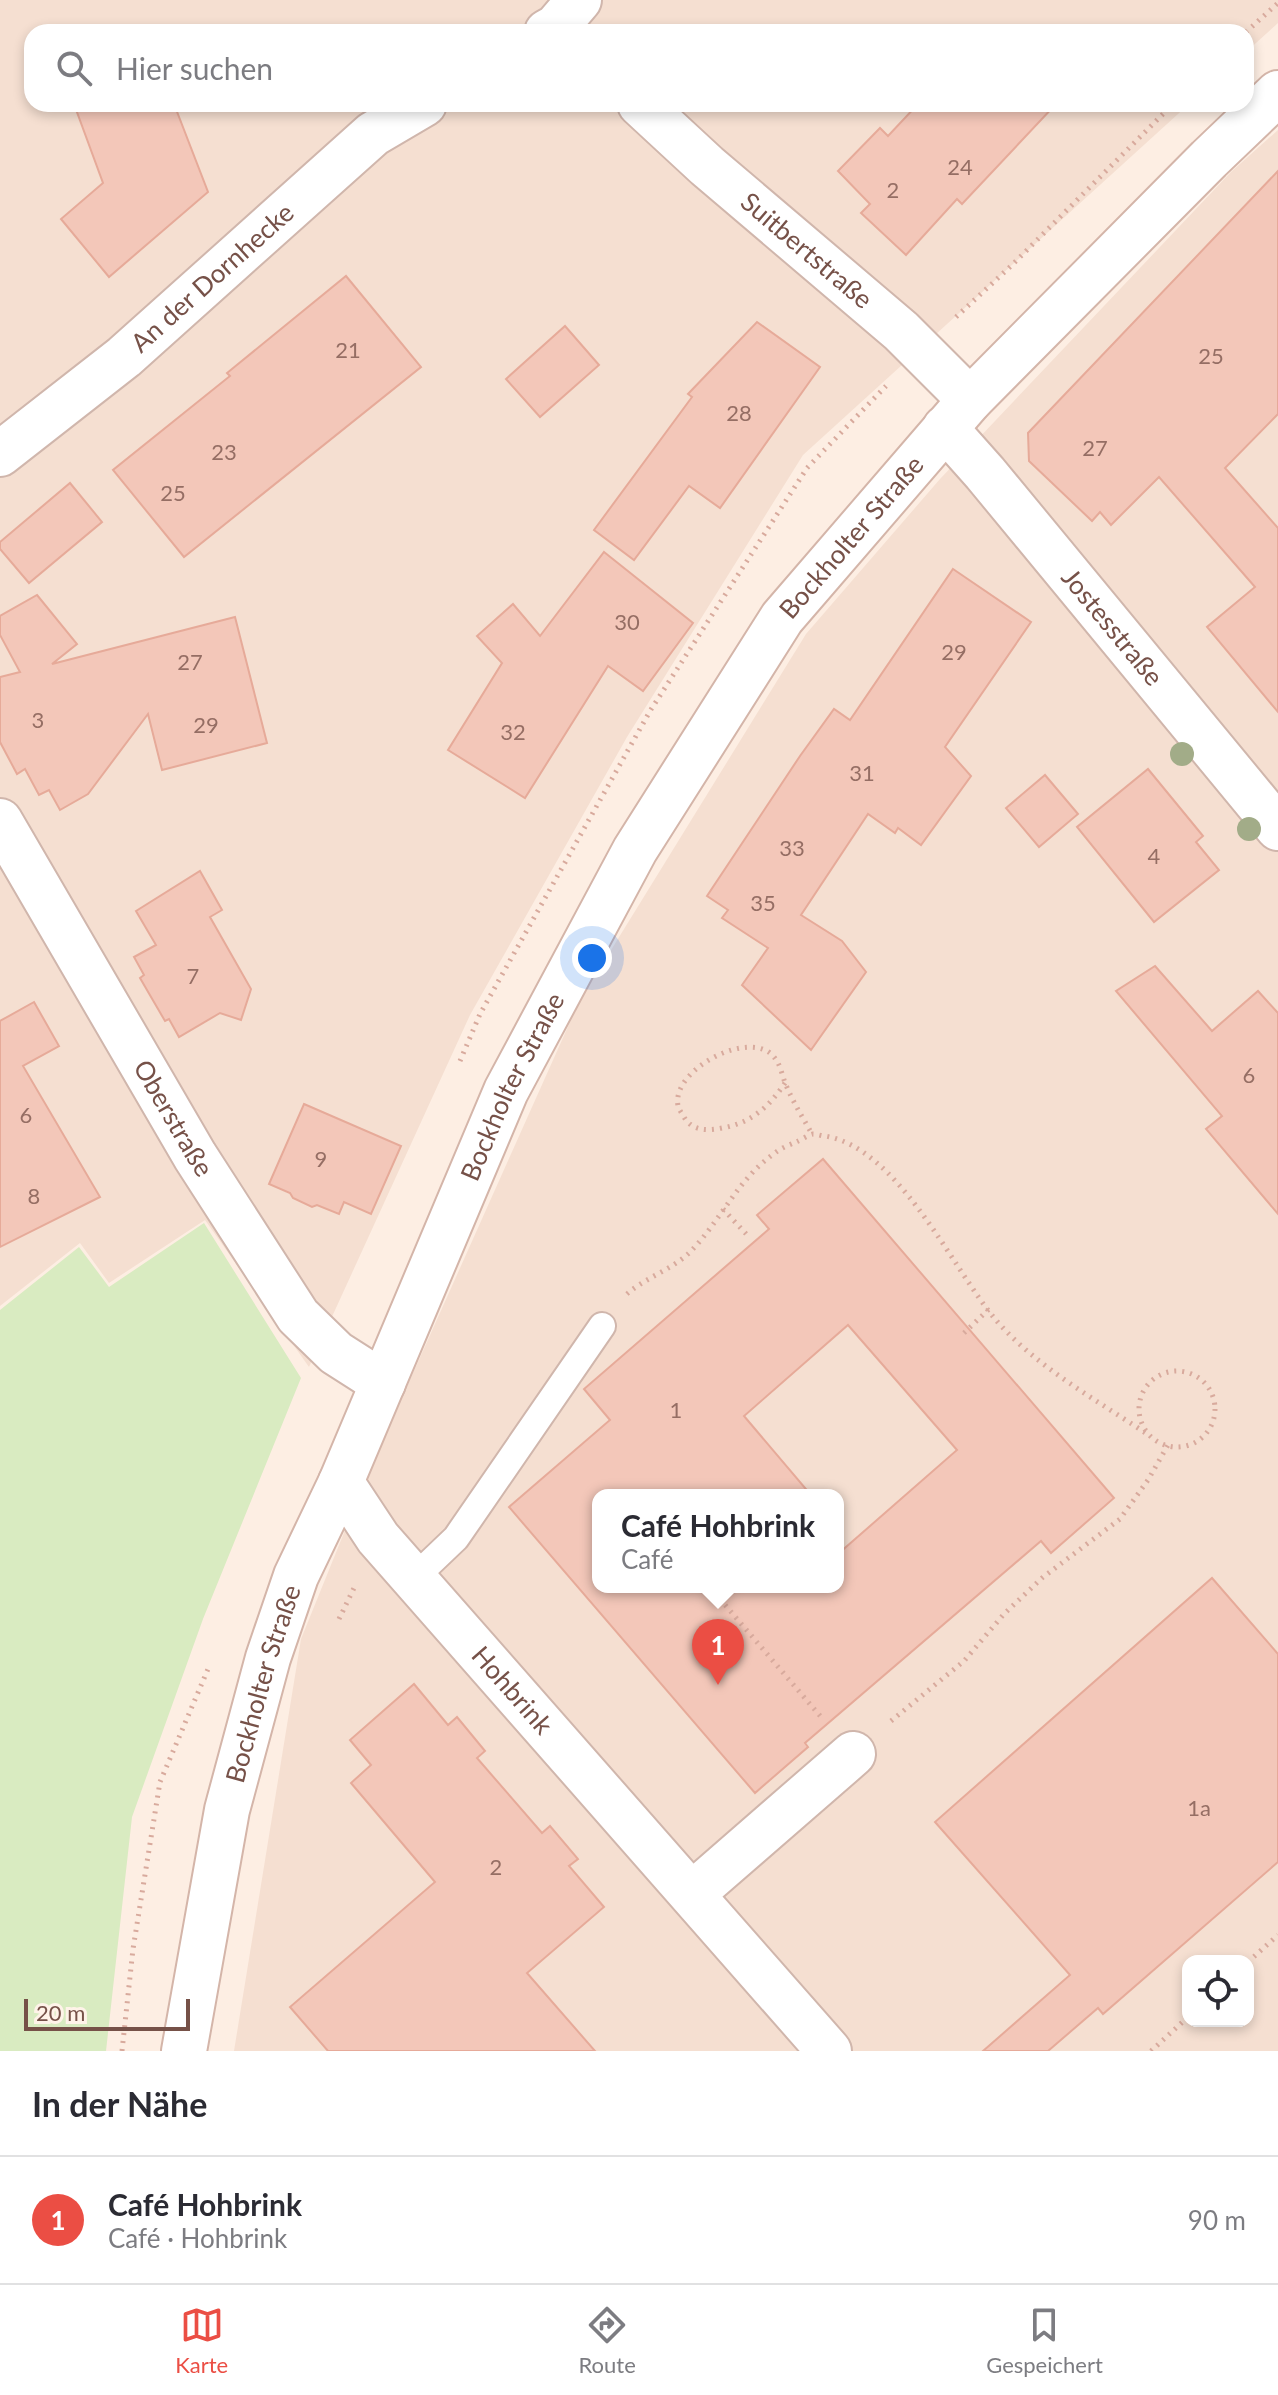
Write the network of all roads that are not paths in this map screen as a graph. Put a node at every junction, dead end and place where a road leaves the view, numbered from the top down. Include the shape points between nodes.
1 (1278, 93) edge
2 (410, 112) edge
3 (649, 112) edge
4 (958, 414) junction
5 (0, 454) edge
6 (0, 821) edge
7 (1278, 828) edge
8 (602, 1326) road end
9 (383, 1383) junction
10 (341, 1482) junction
11 (413, 1579) junction
12 (853, 1754) road end
13 (692, 1894) junction
14 (184, 2051) edge
15 (829, 2051) edge

1 - 4 street, Bockholter Straße
2 - 5 street, An der Dornhecke via 373,134 124,357
3 - 4 street, Suitbertstraße via 901,331
4 - 7 street, Jostesstraße
4 - 9 street, Bockholter Straße via 782,618 635,850 506,1091
6 - 9 street, Oberstraße via 195,1156 298,1316 336,1353
8 - 11 lane via 456,1538
9 - 10 street, Bockholter Straße
10 - 11 street, Hohbrink
10 - 14 street, Bockholter Straße via 296,1576 268,1658 227,1810
11 - 13 street, Hohbrink
12 - 13 street
13 - 15 street, Hohbrink

